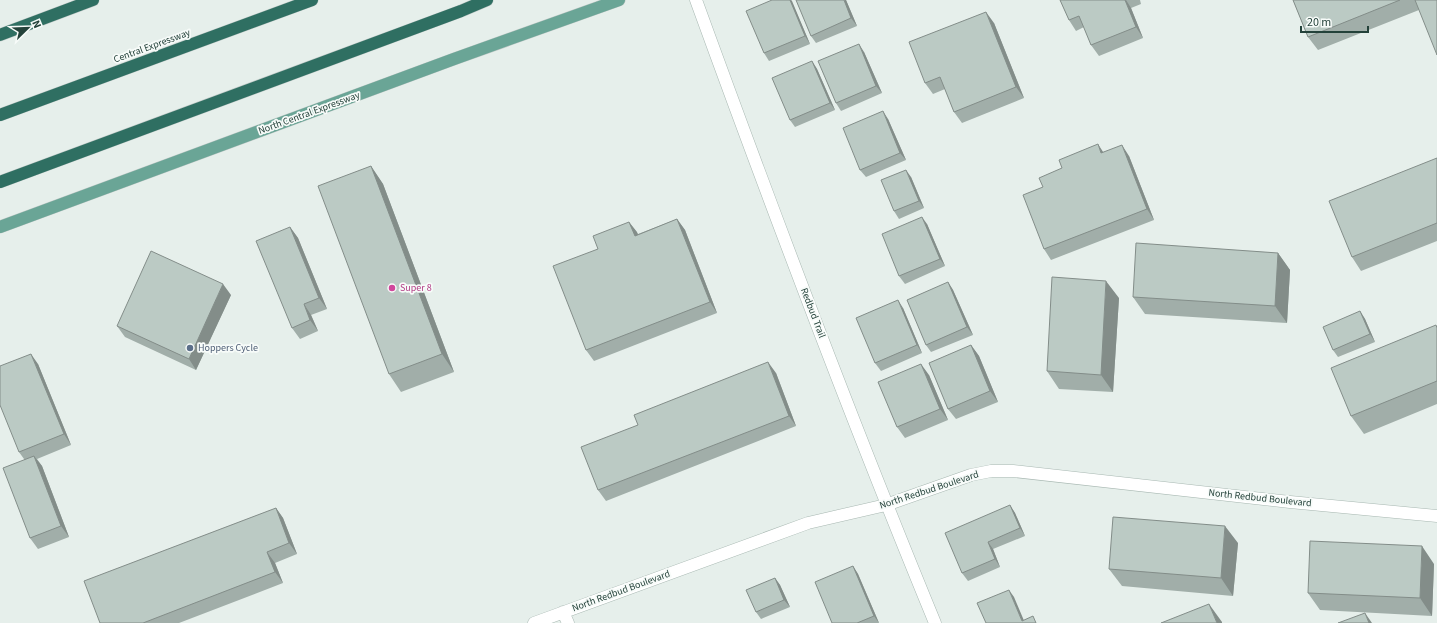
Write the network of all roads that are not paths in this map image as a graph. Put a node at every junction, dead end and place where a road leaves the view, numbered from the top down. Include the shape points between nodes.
1 (93, 0) edge
2 (312, 0) edge
3 (487, 0) edge
4 (619, 0) edge
5 (696, 0) edge
6 (0, 35) edge
7 (0, 115) edge
8 (0, 182) edge
9 (0, 227) edge
10 (886, 505) junction
11 (1437, 516) edge
12 (565, 618) edge
13 (534, 623) edge
14 (935, 623) edge

1 - 6 highway
2 - 7 highway, Central Expressway
3 - 8 highway
4 - 9 main road, North Central Expressway
5 - 10 street, Redbud Trail
10 - 11 street, North Redbud Boulevard via 971,475 1013,471
10 - 12 street, North Redbud Boulevard via 808,523
10 - 14 street, Redbud Trail
12 - 13 street, North Redbud Boulevard

